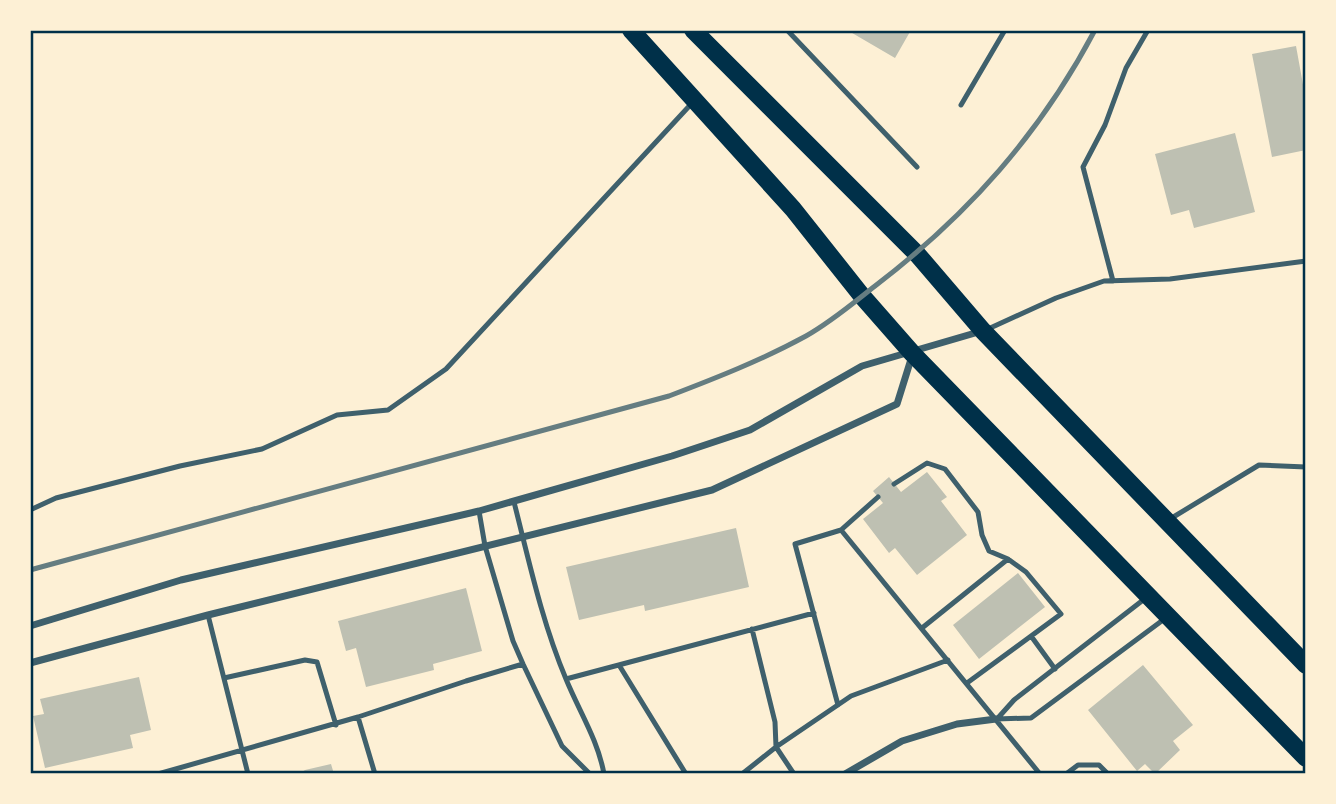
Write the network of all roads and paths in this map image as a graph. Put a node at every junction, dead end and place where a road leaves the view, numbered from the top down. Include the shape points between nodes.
1 (631, 30) edge
2 (694, 30) edge
3 (787, 30) edge
4 (1005, 30) edge
5 (1148, 30) edge
6 (694, 100) junction
7 (961, 105) dead end
8 (916, 167) dead end
9 (1306, 261) edge
10 (1113, 281) junction
11 (983, 331) junction
12 (912, 353) junction
13 (1306, 467) edge
14 (894, 484) dead end
15 (878, 498) dead end
16 (514, 502) junction
17 (30, 510) edge
18 (479, 511) junction
19 (1167, 521) junction
20 (841, 530) junction
21 (523, 536) junction
22 (485, 546) junction
23 (1008, 558) junction
24 (1149, 595) junction
25 (814, 613) junction
26 (208, 615) junction
27 (1169, 615) junction
28 (30, 626) edge
29 (922, 628) junction
30 (752, 629) junction
31 (1031, 636) junction
32 (948, 660) junction
33 (30, 663) edge
34 (523, 664) junction
35 (618, 665) junction
36 (1306, 665) edge
37 (1055, 669) junction
38 (224, 678) junction
39 (565, 679) junction
40 (967, 683) junction
41 (838, 705) junction
42 (358, 718) junction
43 (996, 719) junction
44 (336, 725) junction
45 (776, 747) junction
46 (242, 749) junction
47 (1306, 758) edge
48 (159, 774) edge
49 (248, 774) edge
50 (375, 774) edge
51 (590, 774) edge
52 (604, 774) edge
53 (686, 774) edge
54 (742, 774) edge
55 (794, 774) edge
56 (845, 774) edge
57 (1040, 774) edge
58 (1066, 774) edge
59 (1108, 774) edge

1 - 6 main road
2 - 11 main road via 916,254
3 - 8 lane
4 - 7 lane
5 - 10 lane via 1126,68 1083,167
6 - 12 main road via 793,209
6 - 17 lane via 446,369 387,410 337,415 262,449 56,498
9 - 10 lane via 1170,279
10 - 11 lane via 1056,298
11 - 12 street
11 - 19 main road
12 - 16 street via 862,366 750,430
12 - 21 street via 897,404 712,490
12 - 24 main road
13 - 19 lane via 1259,465
14 - 23 lane via 927,463 945,468 978,512 989,551
15 - 20 lane
16 - 18 street
16 - 21 lane
18 - 22 lane
18 - 28 street via 181,580
19 - 36 main road
20 - 25 lane via 795,544
20 - 29 lane
21 - 22 street
21 - 39 lane
22 - 26 street
22 - 34 lane
23 - 29 lane
23 - 31 lane via 1061,614
24 - 27 main road
24 - 37 lane
25 - 30 lane
25 - 41 lane
26 - 33 street
26 - 38 lane
27 - 43 lane via 1031,718
27 - 47 main road
29 - 32 lane
30 - 35 lane
30 - 45 lane via 775,722
31 - 37 lane
31 - 40 lane
32 - 40 lane
32 - 41 lane
34 - 42 lane
34 - 51 lane via 562,746
35 - 39 lane
35 - 53 lane
37 - 43 lane
38 - 44 lane via 305,660 317,662
38 - 46 lane
39 - 52 lane
40 - 43 lane
41 - 45 lane
42 - 44 lane
42 - 50 lane
43 - 56 street via 957,724 902,741
43 - 57 lane
44 - 46 lane
45 - 54 lane
45 - 55 lane
46 - 48 lane
46 - 49 lane
58 - 59 lane via 1078,765 1099,765

